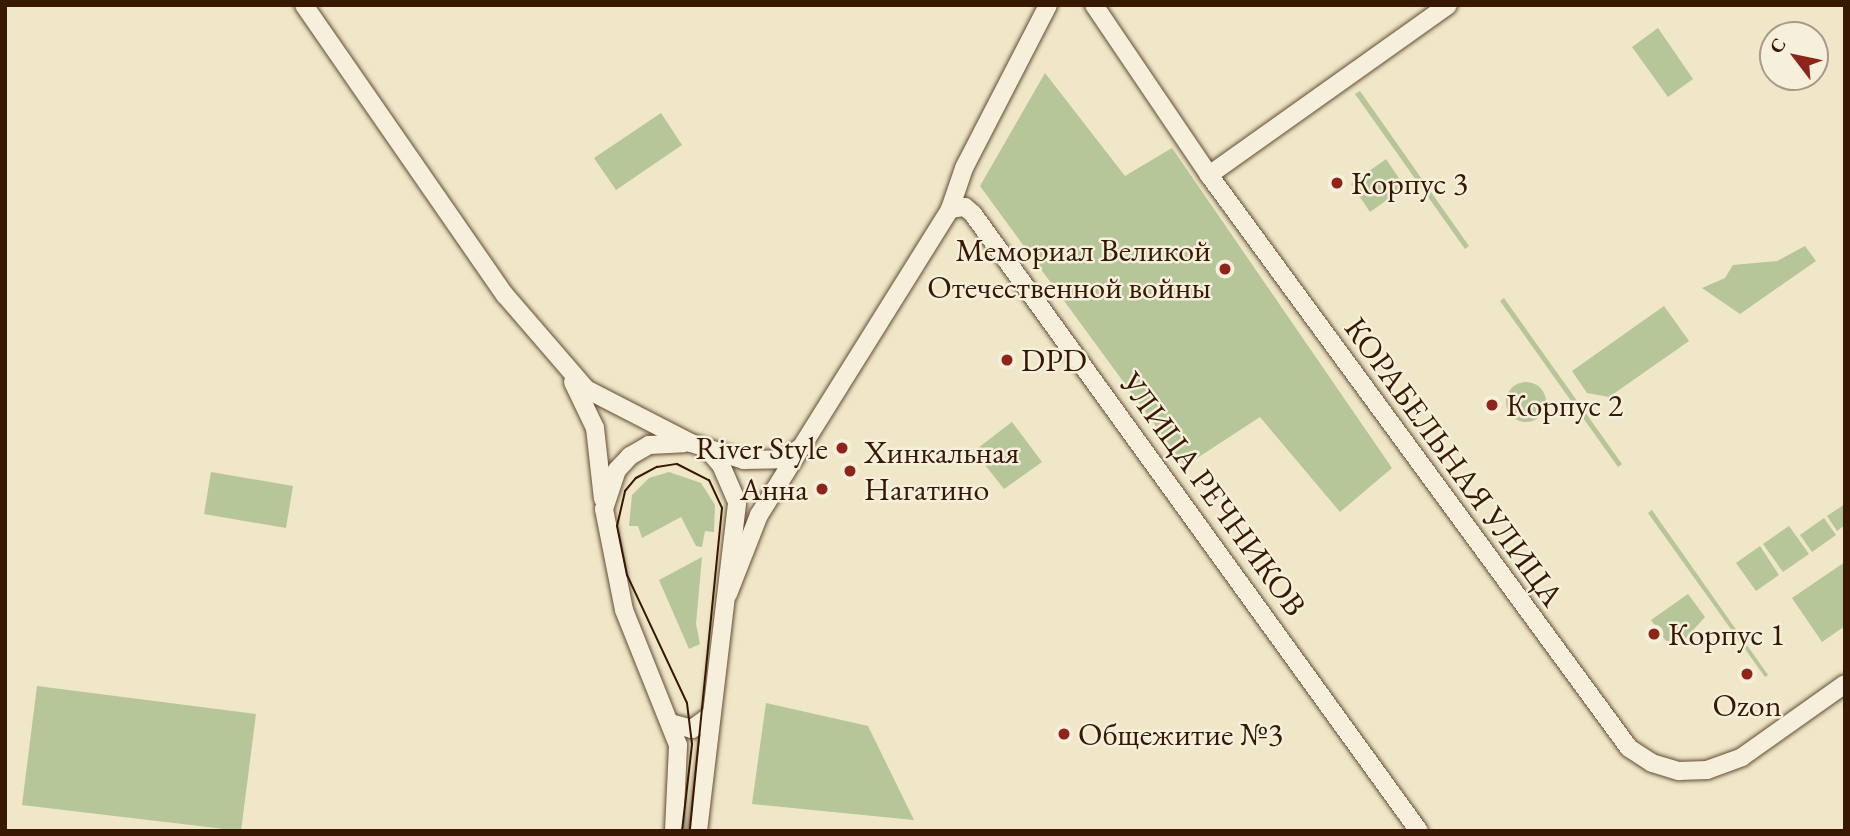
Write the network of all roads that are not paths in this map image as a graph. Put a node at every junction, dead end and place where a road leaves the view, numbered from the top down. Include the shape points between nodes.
1 (304, 5) edge
2 (1048, 5) edge
3 (1094, 5) edge
4 (1448, 5) edge
5 (1209, 175) junction
6 (950, 209) junction
7 (565, 369) junction
8 (699, 446) junction
9 (803, 446) junction
10 (604, 509) junction
11 (728, 594) junction
12 (1845, 684) edge
13 (711, 715) junction
14 (670, 723) junction
15 (674, 831) edge
16 (698, 831) edge
17 (1419, 831) edge

1 - 7 street via 505,295
2 - 6 street via 964,168
3 - 5 street, КОРАБЕЛЬНАЯ УЛИЦА
4 - 5 street
5 - 12 street, КОРАБЕЛЬНАЯ УЛИЦА via 1629,748 1666,767 1707,770 1742,757
6 - 9 street
6 - 17 street, УЛИЦА РЕЧНИКОВ via 965,208 973,214
7 - 8 street via 605,401
7 - 10 street via 595,428
8 - 9 street via 762,462 783,459
8 - 10 street via 667,441 630,456 617,470
8 - 11 street via 722,465 737,502
9 - 11 street via 758,515
10 - 14 street via 624,610
11 - 13 street
13 - 14 street via 692,729
13 - 16 street
14 - 15 street via 678,745

